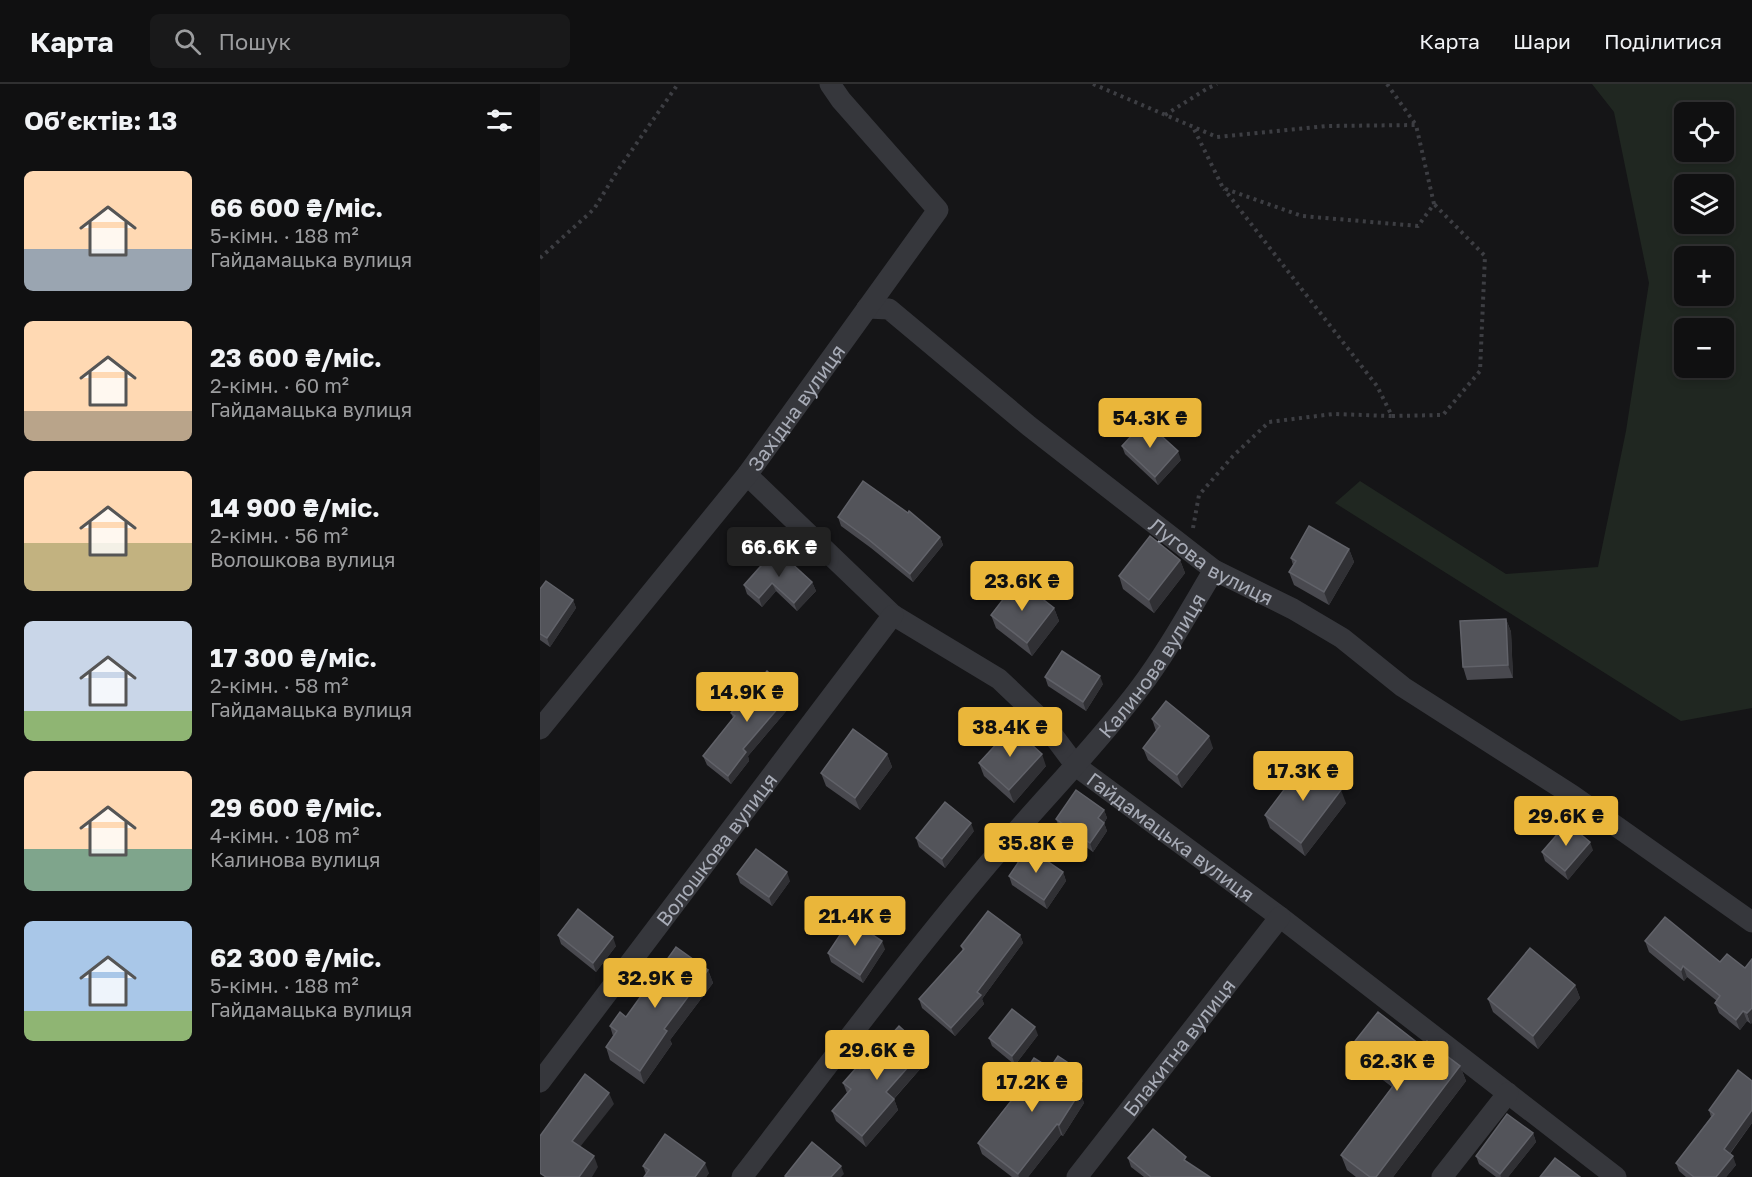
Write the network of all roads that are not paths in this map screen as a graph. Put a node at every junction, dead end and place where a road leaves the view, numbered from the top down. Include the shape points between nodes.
1 (830, 84) edge
2 (867, 308) junction
3 (747, 475) junction
4 (1214, 570) junction
5 (893, 615) junction
6 (540, 729) edge
7 (1076, 766) junction
8 (1280, 916) junction
9 (1752, 922) edge
10 (540, 1082) edge
11 (1508, 1093) junction
12 (742, 1177) edge
13 (1077, 1177) edge
14 (1442, 1177) edge
15 (1616, 1177) edge

1 - 2 street, Західна вулиця via 938,210
2 - 3 street, Західна вулиця
2 - 4 street, Лугова вулиця via 889,309 1029,426
3 - 5 street, Гайдамацька вулиця
3 - 6 street, Західна вулиця
4 - 7 street, Калинова вулиця via 1139,688
4 - 9 street, Лугова вулиця via 1342,638 1404,687 1572,795
5 - 7 street, Гайдамацька вулиця via 999,680 1040,718
5 - 10 street, Волошкова вулиця
7 - 8 street, Гайдамацька вулиця
7 - 12 street, Калинова вулиця via 1000,850 891,982
8 - 11 street, Гайдамацька вулиця
8 - 13 street, Блакитна вулиця
11 - 14 street
11 - 15 street, Гайдамацька вулиця

